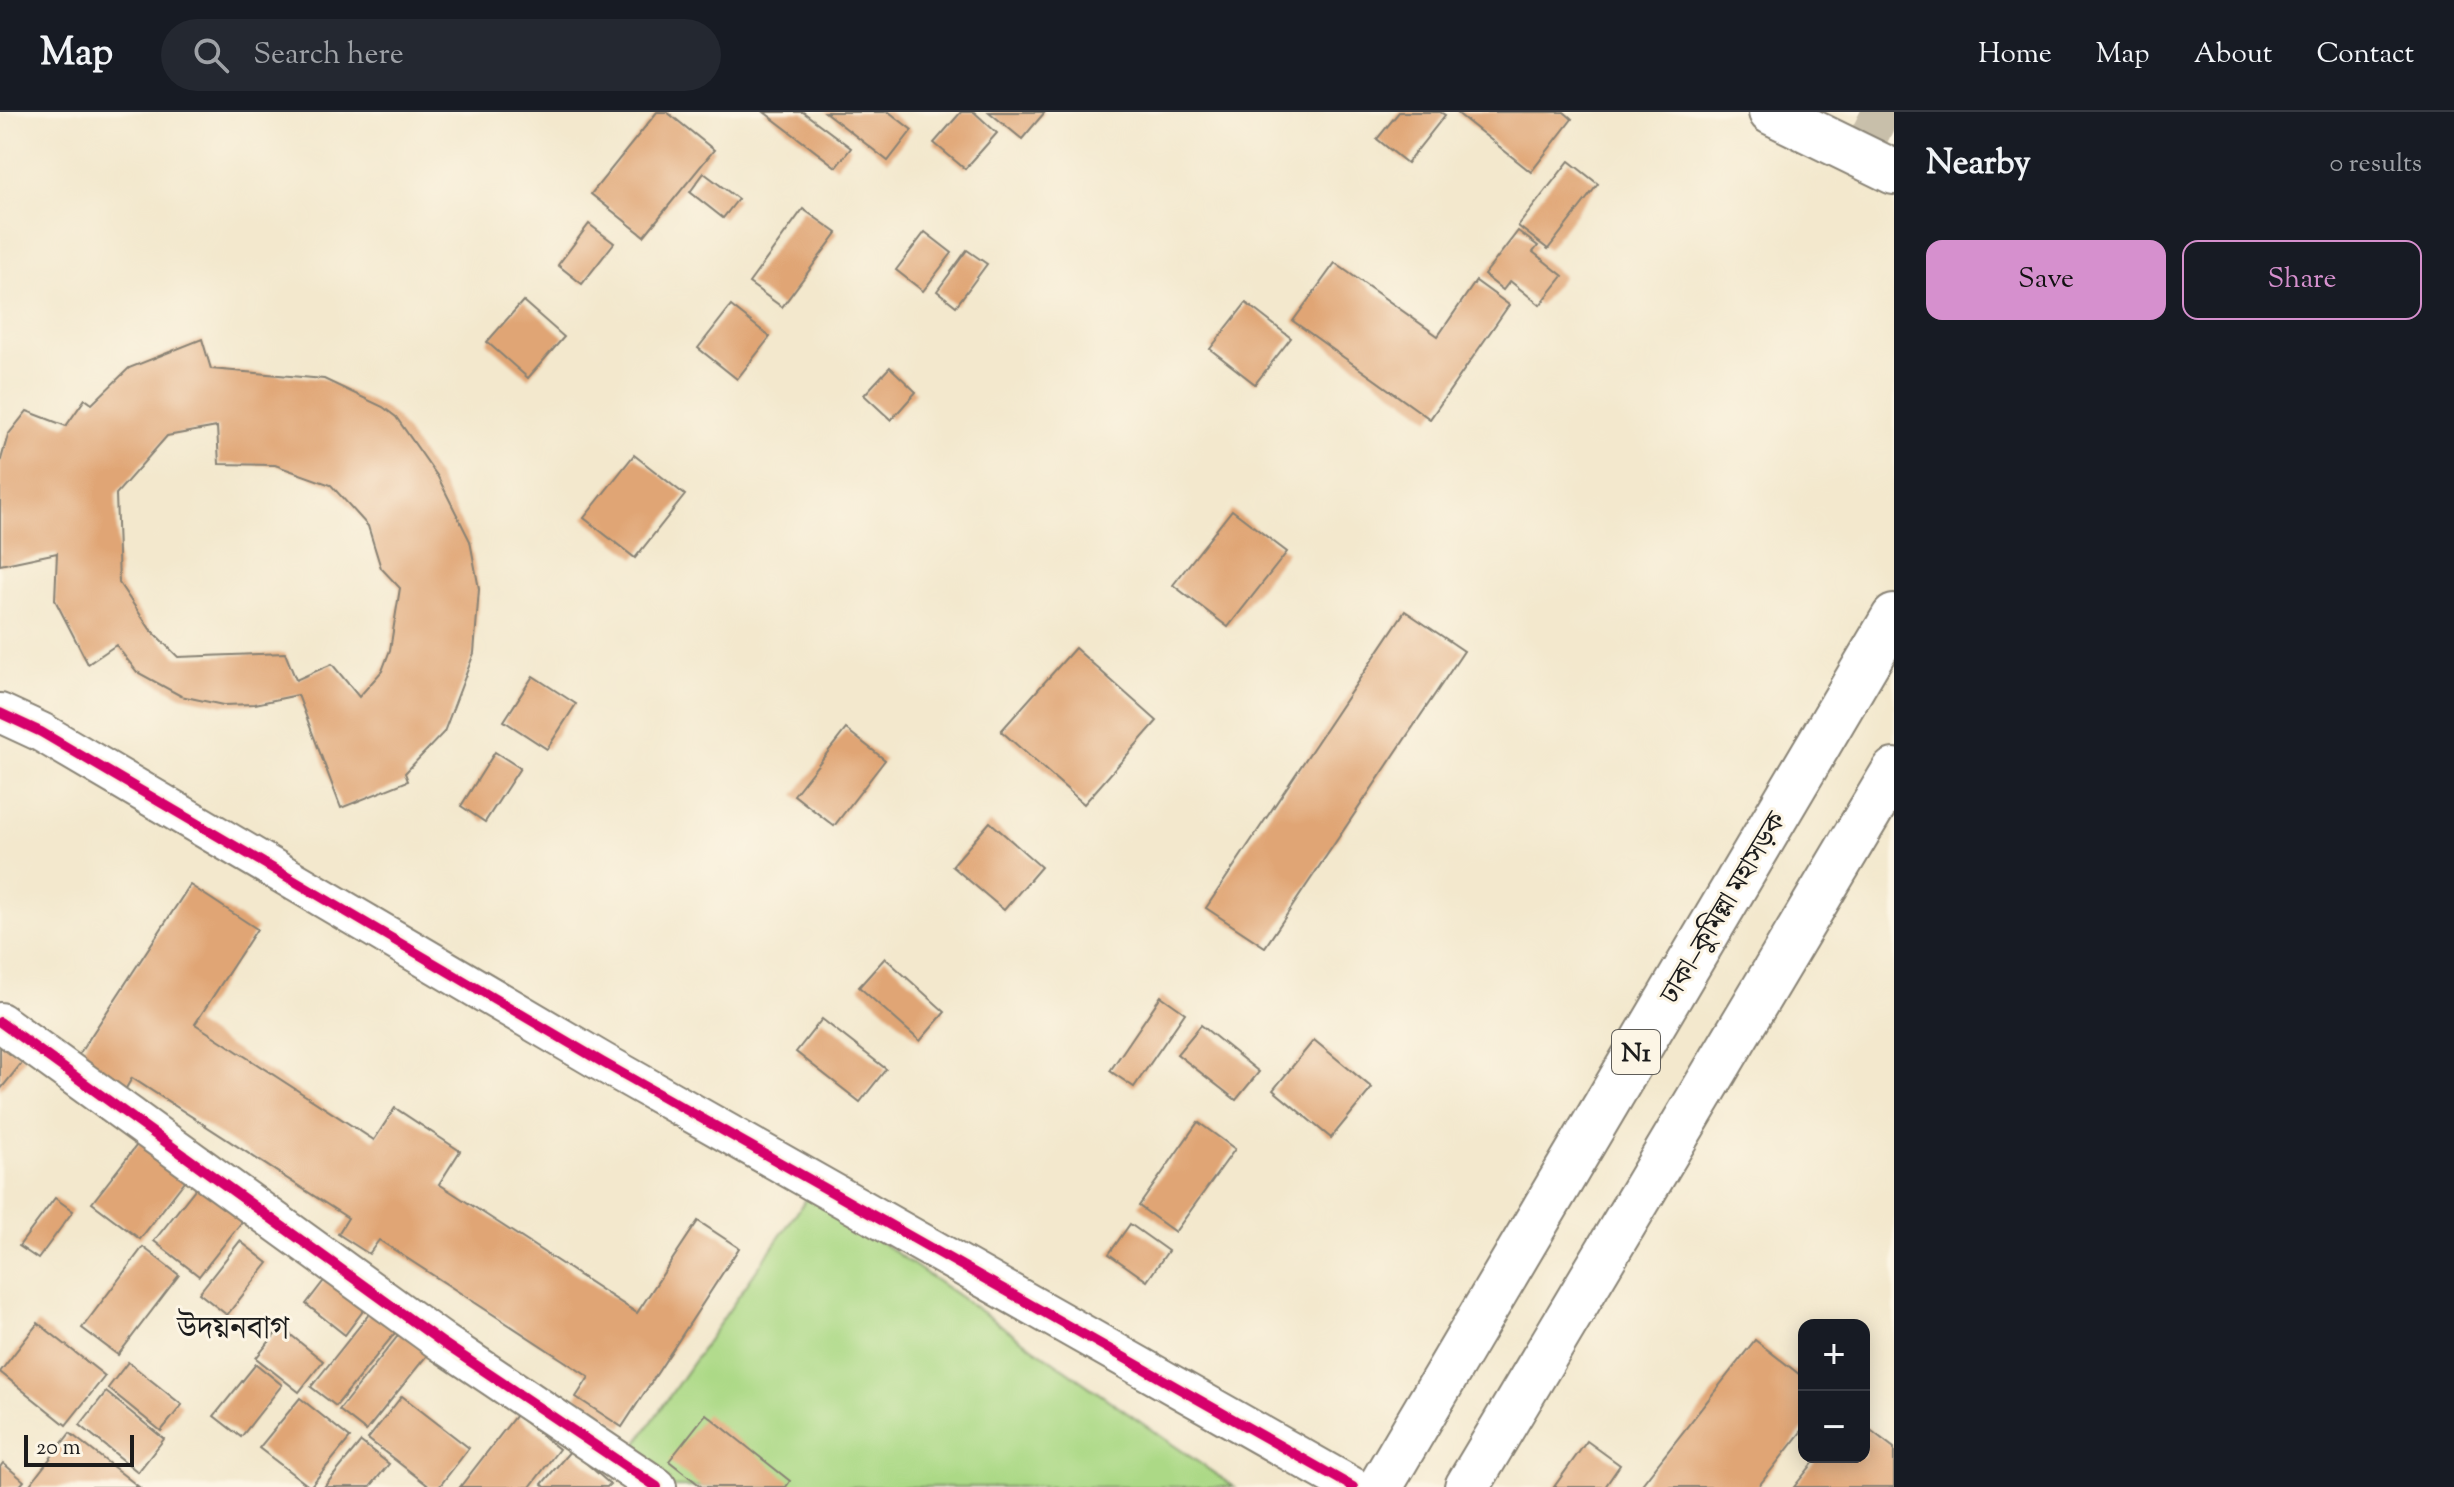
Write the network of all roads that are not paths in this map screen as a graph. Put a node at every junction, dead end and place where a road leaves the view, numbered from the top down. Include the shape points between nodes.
1 (1771, 112) edge
2 (1894, 172) edge
3 (1894, 617) edge
4 (0, 713) edge
5 (1894, 771) edge
6 (0, 1022) edge
7 (657, 1487) edge
8 (1353, 1487) edge
9 (1380, 1487) edge
10 (1467, 1487) edge

1 - 2 main road
3 - 9 main road, ঢাকা–কুমিল্লা মহাসড়ক / N1
4 - 8 street via 55,740 602,1062
5 - 10 main road
6 - 7 street via 443,1343

